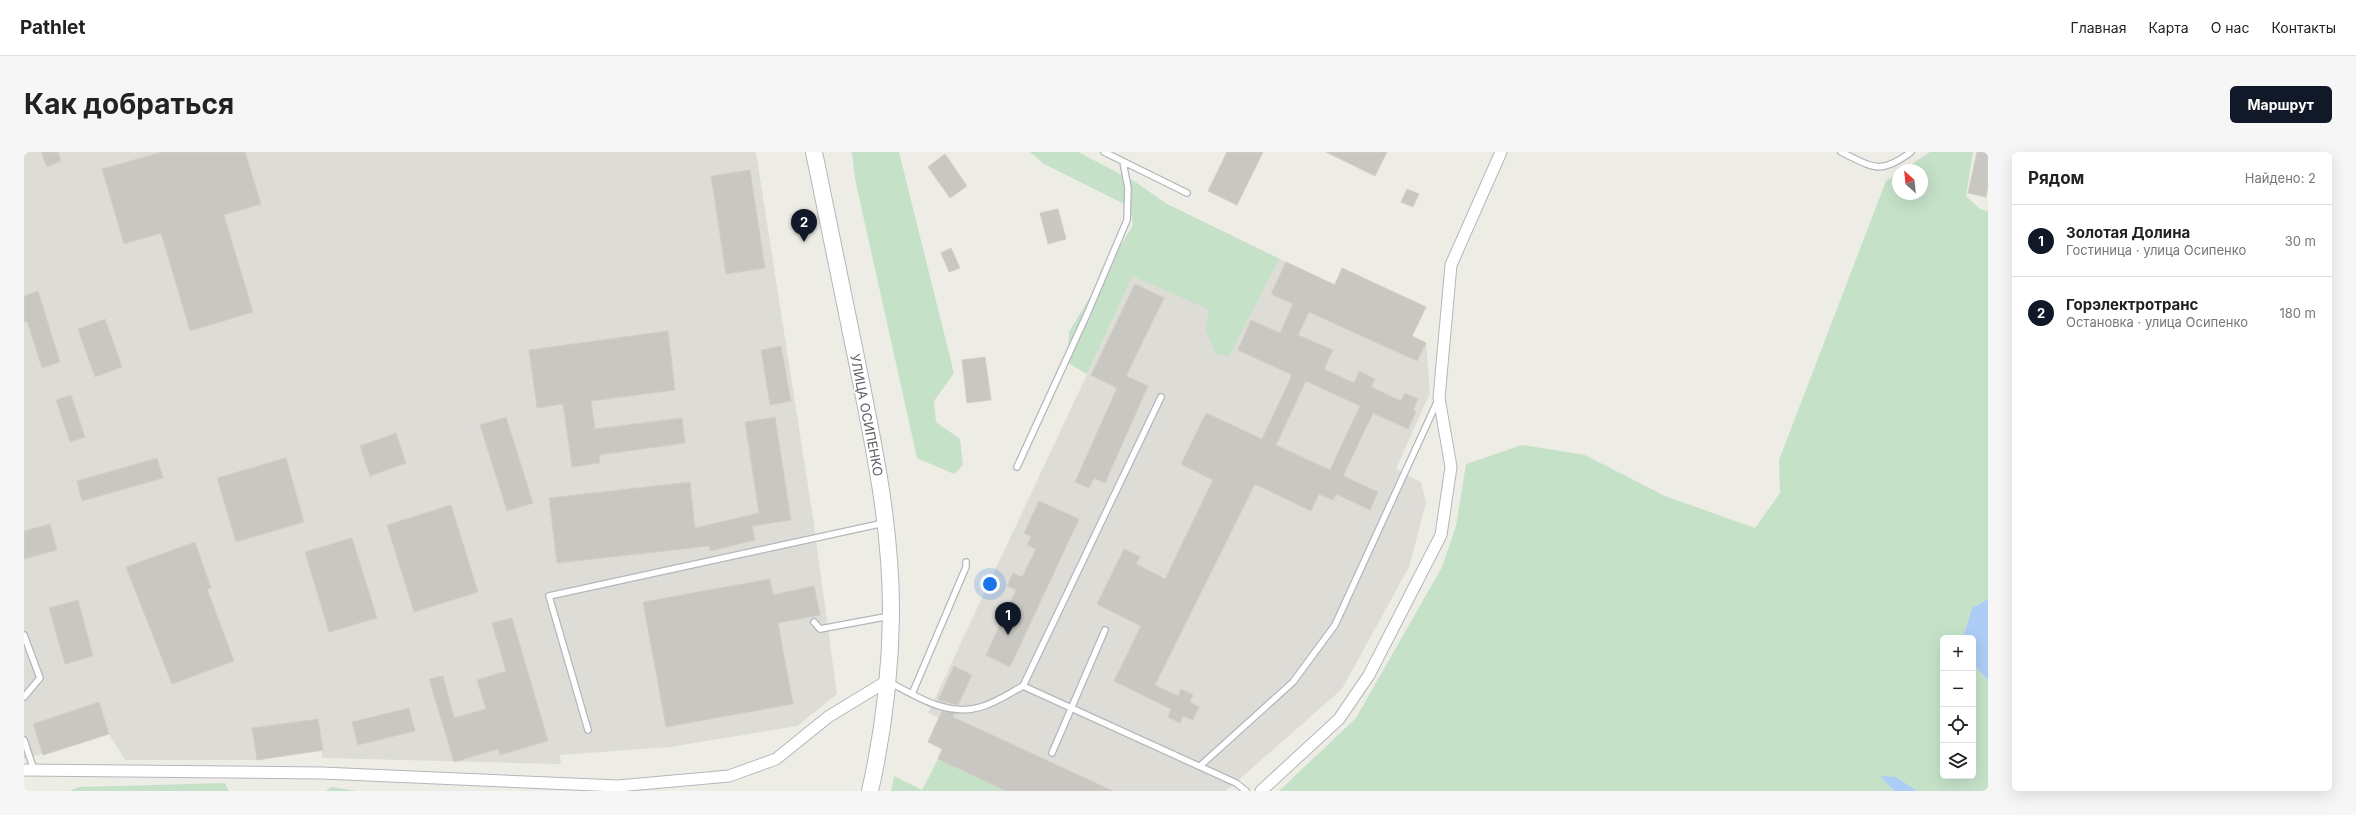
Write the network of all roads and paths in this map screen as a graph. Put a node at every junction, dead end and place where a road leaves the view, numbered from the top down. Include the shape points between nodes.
1 (814, 152) edge
2 (1104, 152) edge
3 (1502, 152) edge
4 (1842, 152) edge
5 (1911, 152) edge
6 (1123, 162) junction
7 (1187, 193) dead end
8 (1161, 397) dead end
9 (1439, 398) junction
10 (1017, 466) dead end
11 (884, 523) junction
12 (966, 562) dead end
13 (891, 616) junction
14 (814, 622) dead end
15 (1106, 630) dead end
16 (24, 635) edge
17 (887, 681) junction
18 (1023, 686) junction
19 (912, 694) junction
20 (24, 697) edge
21 (1072, 708) junction
22 (588, 730) dead end
23 (24, 740) edge
24 (1052, 753) dead end
25 (1200, 766) junction
26 (29, 770) edge
27 (870, 791) edge
28 (1246, 791) edge
29 (1261, 791) edge

1 - 11 main road, УЛИЦА ОСИПЕНКО via 876,454
2 - 6 lane
3 - 9 street via 1450,264
4 - 5 lane via 1874,168 1895,164
6 - 7 lane
6 - 10 lane via 1128,188 1127,220
8 - 18 lane
9 - 25 lane via 1335,625 1293,682
9 - 29 street via 1451,467 1441,535 1369,675 1339,719
11 - 13 main road, УЛИЦА ОСИПЕНКО
11 - 22 lane via 549,596
12 - 19 lane
13 - 14 lane via 820,629
13 - 17 main road, УЛИЦА ОСИПЕНКО
15 - 21 lane
16 - 20 lane via 40,678
17 - 19 lane
17 - 26 street via 828,717 776,759 729,776 618,786 322,774
17 - 27 main road, УЛИЦА ОСИПЕНКО via 880,746
18 - 19 lane via 981,707 960,709 931,704
18 - 21 lane
21 - 24 lane
21 - 25 lane
23 - 26 lane
25 - 28 lane via 1236,783

